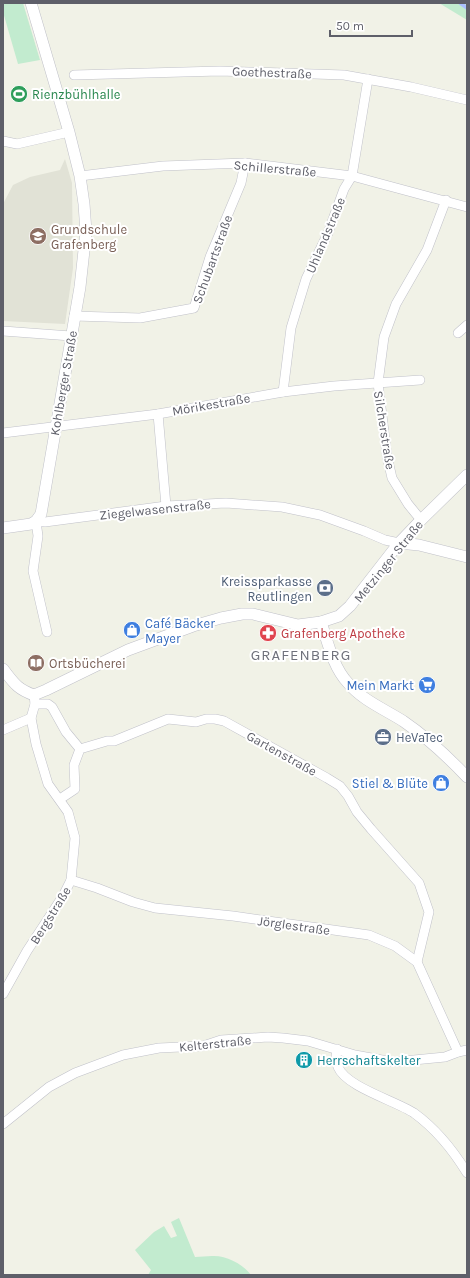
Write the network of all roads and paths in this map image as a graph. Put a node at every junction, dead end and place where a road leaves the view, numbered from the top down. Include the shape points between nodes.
1 (31, 3) edge
2 (74, 75) dead end
3 (368, 79) junction
4 (467, 100) edge
5 (69, 132) junction
6 (3, 141) edge
7 (245, 163) junction
8 (80, 176) junction
9 (352, 176) junction
10 (446, 200) junction
11 (467, 207) edge
12 (74, 316) junction
13 (467, 325) edge
14 (3, 331) edge
15 (458, 333) dead end
16 (71, 336) junction
17 (420, 380) dead end
18 (378, 383) junction
19 (283, 392) junction
20 (158, 414) junction
21 (55, 426) junction
22 (3, 433) edge
23 (467, 475) edge
24 (166, 506) junction
25 (421, 520) junction
26 (36, 521) junction
27 (3, 528) edge
28 (399, 543) junction
29 (467, 557) edge
30 (321, 622) junction
31 (48, 632) dead end
32 (3, 669) edge
33 (35, 699) junction
34 (31, 718) junction
35 (3, 730) edge
36 (80, 749) junction
37 (467, 777) edge
38 (60, 799) junction
39 (71, 880) junction
40 (417, 962) junction
41 (3, 994) edge
42 (337, 1049) junction
43 (463, 1051) edge
44 (3, 1124) edge
45 (467, 1173) edge

1 - 5 street, Kohlberger Straße
2 - 3 street, Goethestraße via 220,71 344,75
3 - 4 street, Goethestraße
3 - 9 street, Uhlandstraße
5 - 6 street via 17,144
5 - 8 street, Kohlberger Straße
7 - 8 street, Schillerstraße via 163,166
7 - 9 street, Schillerstraße
7 - 12 street, Schubartstraße via 241,183 210,257 194,308 140,318
8 - 12 street, Kohlberger Straße via 86,232
9 - 10 street, Schillerstraße
9 - 19 street, Uhlandstraße via 344,189 328,233 306,279 290,328
10 - 11 street, Schillerstraße
10 - 18 street, Silcherstraße via 427,250 396,304 384,337
12 - 16 street, Kohlberger Straße
13 - 15 street
14 - 16 street
16 - 21 street, Kohlberger Straße
17 - 18 street, Mörikestraße
18 - 19 street, Mörikestraße
18 - 25 street, Silcherstraße via 386,456 392,478
19 - 20 street, Mörikestraße
20 - 21 street, Mörikestraße
20 - 24 street
21 - 22 street, Mörikestraße
21 - 26 street, Kohlberger Straße via 41,514
23 - 25 street, Metzinger Straße
24 - 26 street, Ziegelwasenstraße via 46,522
24 - 28 street, Ziegelwasenstraße via 215,503 282,507 320,515
25 - 28 street, Metzinger Straße
26 - 27 street, Ziegelwasenstraße
26 - 31 street, Kohlberger Straße via 38,536 33,571
28 - 29 street via 419,545
28 - 30 street, Metzinger Straße via 350,606 339,616
30 - 33 street, Metzinger Straße via 298,625 253,614 221,618 128,650 46,690
30 - 37 street via 330,650 348,683 359,694 415,730
32 - 33 street via 16,686
33 - 34 street, Bergstraße
33 - 36 street via 52,707 66,732
34 - 35 street
34 - 38 street, Bergstraße via 48,784
36 - 38 street via 74,765 75,789
36 - 40 street, Gartenstraße via 114,741 168,719 196,722 215,718 249,734 340,786 362,818 419,884 430,912
38 - 39 street, Bergstraße via 68,812 75,838
39 - 40 street, Jörglestraße via 155,908 227,915 369,935 395,946
39 - 41 street, Bergstraße
40 - 43 street, Jörglestraße
42 - 43 street, Kelterstraße via 393,1062 445,1057
42 - 44 street, Kelterstraße via 299,1039 268,1037 221,1040 203,1046 159,1048 123,1055 75,1073 49,1087
42 - 45 street via 338,1068 345,1076 412,1112 450,1148

